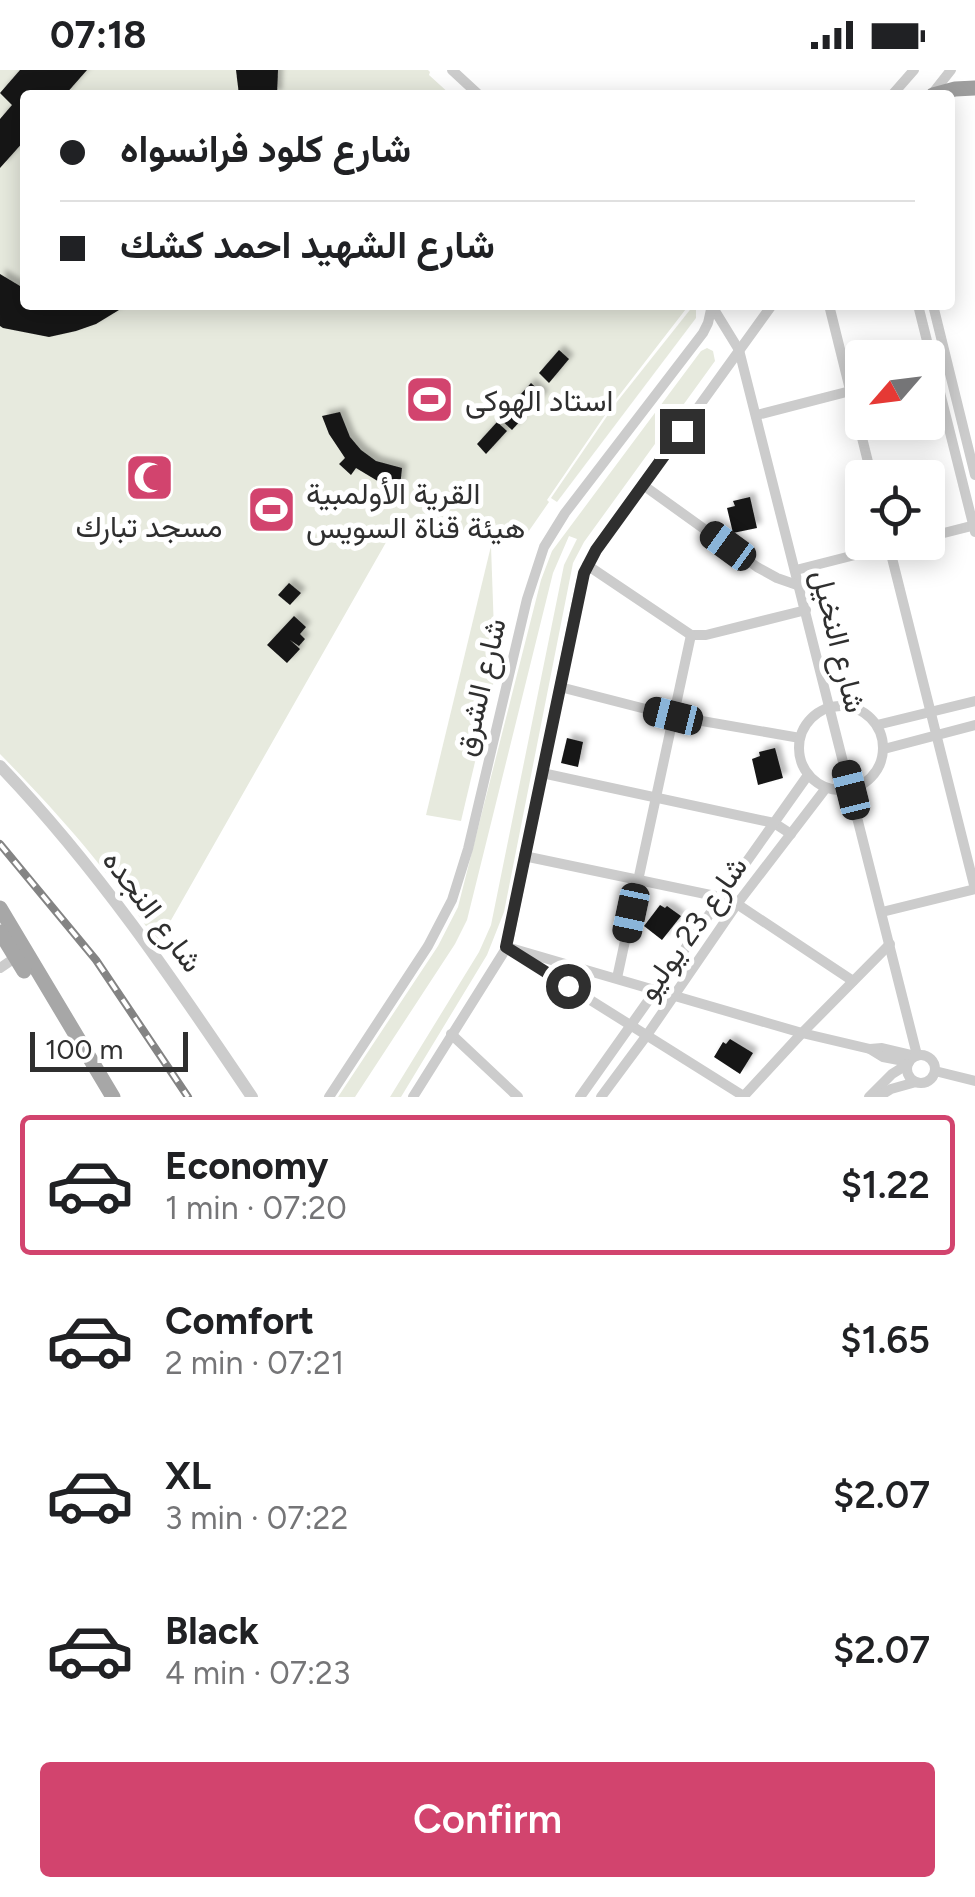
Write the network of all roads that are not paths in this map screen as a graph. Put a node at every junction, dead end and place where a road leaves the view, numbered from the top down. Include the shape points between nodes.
1 (452, 70) edge
2 (914, 70) edge
3 (951, 70) edge
4 (474, 90) edge
5 (896, 90) edge
6 (936, 90) edge
7 (711, 310) edge
8 (715, 310) edge
9 (768, 310) edge
10 (830, 310) edge
11 (919, 310) edge
12 (935, 310) edge
13 (925, 340) edge
14 (739, 350) junction
15 (949, 366) junction
16 (945, 367) edge
17 (845, 371) edge
18 (845, 393) edge
19 (757, 415) junction
20 (945, 422) edge
21 (975, 475) edge
22 (643, 485) junction
23 (974, 527) edge
24 (945, 533) edge
25 (845, 557) edge
26 (892, 560) edge
27 (587, 565) junction
28 (796, 570) junction
29 (800, 586) junction
30 (806, 610) junction
31 (691, 635) junction
32 (560, 687) junction
33 (975, 701) edge
34 (830, 707) junction
35 (930, 712) junction
36 (673, 716) junction
37 (877, 725) junction
38 (975, 725) edge
39 (936, 735) junction
40 (800, 738) junction
41 (884, 749) junction
42 (0, 766) edge
43 (542, 773) junction
44 (808, 775) junction
45 (826, 788) junction
46 (851, 790) junction
47 (655, 798) junction
48 (774, 823) junction
49 (791, 834) junction
50 (524, 856) junction
51 (638, 880) junction
52 (975, 889) edge
53 (720, 896) junction
54 (737, 904) junction
55 (0, 908) edge
56 (882, 912) junction
57 (0, 932) edge
58 (890, 944) junction
59 (506, 947) junction
60 (20, 954) junction
61 (0, 968) edge
62 (617, 978) junction
63 (854, 980) junction
64 (656, 989) junction
65 (674, 995) junction
66 (630, 1026) junction
67 (802, 1033) junction
68 (451, 1034) junction
69 (648, 1035) junction
70 (913, 1059) junction
71 (935, 1071) junction
72 (975, 1081) edge
73 (916, 1082) junction
74 (105, 1094) edge
75 (252, 1097) edge
76 (328, 1097) edge
77 (413, 1097) edge
78 (518, 1097) edge
79 (580, 1097) edge
80 (601, 1097) edge
81 (744, 1097) edge
82 (870, 1097) edge
83 (878, 1097) edge

1 - 4 street
2 - 5 street
3 - 6 street
7 - 76 street, شارع الشرق via 703,332 544,548 452,900
8 - 14 street, شارع النخيل
9 - 14 street
10 - 17 street
11 - 13 street
12 - 15 street
14 - 19 street, شارع النخيل
14 - 22 street
15 - 16 street
15 - 21 street
18 - 19 street
19 - 28 street, شارع النخيل
20 - 23 street
22 - 27 street
22 - 29 street via 756,567
23 - 24 street
25 - 28 street
26 - 35 street
27 - 31 street
27 - 32 street
28 - 29 street, شارع النخيل
29 - 30 street, شارع النخيل
30 - 31 street
30 - 34 street, شارع النخيل
31 - 36 street
32 - 36 street
32 - 43 street
33 - 35 street
34 - 37 street via 852,707
34 - 40 street via 811,718
34 - 46 street, شارع النخيل
35 - 37 street
35 - 39 street
36 - 40 street
36 - 47 street
37 - 41 street
38 - 39 street
39 - 41 street
39 - 52 street
40 - 44 street
41 - 46 street via 878,770
42 - 75 street, شارع النجده via 106,888
43 - 47 street
43 - 50 street
44 - 45 street
44 - 48 street, شارع 23 يوليو
45 - 46 street
45 - 49 street, شارع 23 يوليو
46 - 56 street, شارع النخيل
47 - 48 street
47 - 51 street
48 - 49 street
48 - 53 street, شارع 23 يوليو
49 - 54 street, شارع 23 يوليو
50 - 51 street
50 - 59 street
51 - 53 street
51 - 62 street
52 - 56 street
53 - 54 street
53 - 64 street, شارع 23 يوليو
54 - 63 street
54 - 65 street, شارع 23 يوليو
55 - 60 main road
56 - 58 street, شارع النخيل
57 - 60 main road
58 - 63 street
58 - 70 street, شارع النخيل
59 - 62 street
59 - 66 street
59 - 68 street
60 - 61 street
60 - 74 main road
62 - 64 street
63 - 67 street
64 - 65 street
64 - 66 street, شارع 23 يوليو
65 - 67 street
65 - 69 street, شارع 23 يوليو
66 - 69 street
66 - 79 street, شارع 23 يوليو
67 - 70 street
67 - 81 street
68 - 77 street
68 - 78 street
69 - 80 street, شارع 23 يوليو
69 - 81 street
70 - 71 street via 930,1058
70 - 73 street via 909,1074
70 - 82 street
71 - 72 street
71 - 73 street via 928,1081
73 - 83 street

